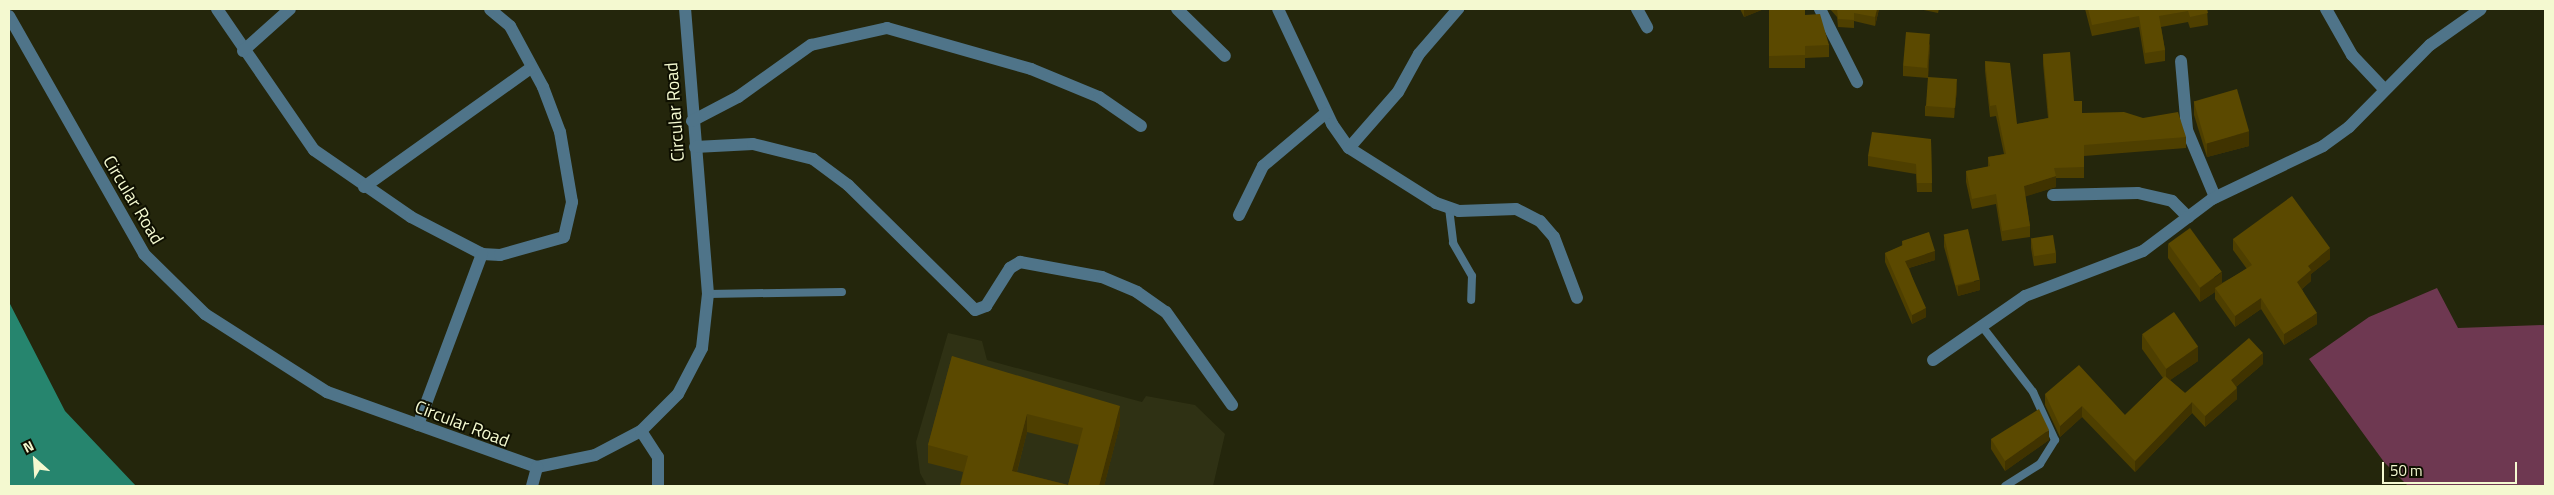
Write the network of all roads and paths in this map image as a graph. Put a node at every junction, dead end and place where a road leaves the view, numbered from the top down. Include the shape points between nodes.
1 (217, 9) edge
2 (290, 9) edge
3 (490, 9) edge
4 (685, 9) edge
5 (1177, 9) edge
6 (1278, 9) edge
7 (1458, 9) edge
8 (1637, 9) edge
9 (1820, 9) edge
10 (2326, 9) edge
11 (2474, 10) edge
12 (9, 16) edge
13 (1647, 27) dead end
14 (243, 51) junction
15 (1225, 56) dead end
16 (2181, 61) dead end
17 (532, 67) junction
18 (1857, 82) dead end
19 (2385, 90) junction
20 (1326, 113) junction
21 (692, 121) junction
22 (1141, 126) dead end
23 (695, 147) junction
24 (1349, 148) junction
25 (364, 187) junction
26 (2052, 195) dead end
27 (2215, 197) junction
28 (1449, 208) junction
29 (1239, 215) dead end
30 (2188, 216) junction
31 (482, 254) junction
32 (842, 292) dead end
33 (708, 294) junction
34 (1577, 298) dead end
35 (1471, 300) dead end
36 (1981, 325) junction
37 (1933, 360) dead end
38 (1232, 405) dead end
39 (418, 425) junction
40 (641, 431) junction
41 (537, 467) junction
42 (532, 486) edge
43 (658, 486) edge
44 (2005, 486) edge

1 - 14 street
2 - 14 street
3 - 17 street via 510,26
4 - 21 street, Circular Road
5 - 15 street
6 - 20 street
7 - 24 street via 1420,54 1398,92
8 - 13 street
9 - 18 street
10 - 19 street via 2352,55
11 - 19 street
12 - 39 street, Circular Road via 144,254 174,286 205,314 327,392
14 - 25 street via 314,150
16 - 27 street via 2187,130
17 - 25 street
17 - 31 street via 560,132 572,202 569,226 564,237 552,243 525,251
19 - 27 street via 2323,146
20 - 24 street
20 - 29 street via 1263,166
21 - 22 street via 738,97 811,45 887,28 1031,69 1099,97
21 - 23 street, Circular Road
23 - 33 street, Circular Road
23 - 38 street via 753,144 813,159 848,185 975,310 986,306 1010,268 1020,262 1102,277 1137,292 1166,312
24 - 28 street via 1369,164
25 - 31 street
26 - 30 street via 2138,193 2172,201
27 - 30 street
28 - 34 street via 1489,212 1516,209 1540,220 1554,238
28 - 35 lane via 1453,243 1472,276
30 - 36 street via 2143,251 2025,296
31 - 39 street
32 - 33 lane
33 - 40 street, Circular Road via 702,348 693,372 665,410
36 - 37 street
36 - 44 lane via 2033,392 2055,440 2040,464
39 - 41 street, Circular Road
40 - 41 street, Circular Road via 595,455
40 - 43 street via 658,457
41 - 42 street

